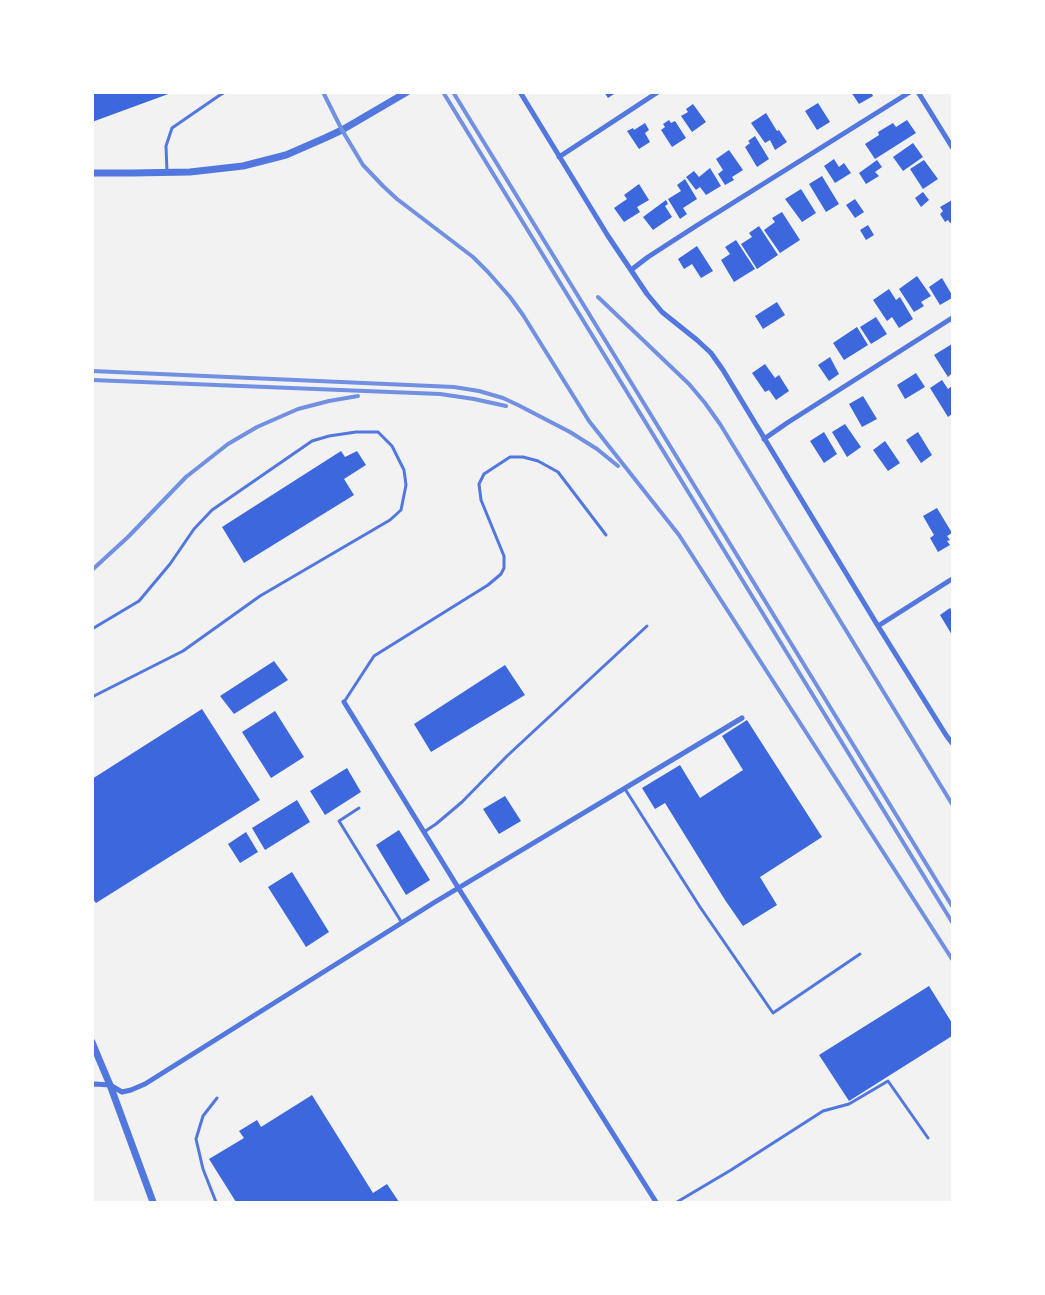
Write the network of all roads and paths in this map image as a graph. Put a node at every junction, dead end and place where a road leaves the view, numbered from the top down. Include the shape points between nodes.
1 (225, 92) edge
2 (407, 92) edge
3 (520, 92) edge
4 (658, 92) edge
5 (910, 92) edge
6 (918, 92) edge
7 (952, 147) edge
8 (559, 157) junction
9 (92, 173) edge
10 (167, 173) junction
11 (630, 270) junction
12 (952, 318) edge
13 (764, 439) junction
14 (606, 535) dead end
15 (952, 579) edge
16 (647, 626) dead end
17 (878, 626) junction
18 (92, 629) edge
19 (92, 697) edge
20 (344, 702) joint
21 (742, 718) dead end
22 (952, 743) edge
23 (625, 789) junction
24 (359, 808) dead end
25 (424, 833) junction
26 (458, 889) junction
27 (402, 923) junction
28 (860, 954) dead end
29 (92, 1042) edge
30 (92, 1085) edge
31 (110, 1085) junction
32 (217, 1098) dead end
33 (928, 1138) dead end
34 (153, 1202) edge
35 (216, 1202) edge
36 (656, 1202) edge
37 (677, 1202) edge

1 - 10 lane via 172,128 166,146
2 - 10 street via 342,130 286,155 244,166
3 - 8 street
4 - 8 street
5 - 11 street
6 - 7 street
8 - 11 street
9 - 10 street
11 - 13 street via 662,312 711,353
12 - 13 street
13 - 17 street
14 - 20 lane via 558,472 538,461 510,457 484,474 479,484 481,500 504,556 501,574 374,656
15 - 17 street
16 - 25 lane via 462,802
17 - 22 street
18 - 19 lane via 139,601 212,510 312,441 356,432 378,432 392,446 404,470 406,486 401,510 390,520 260,596 183,651
20 - 25 street
21 - 23 street
23 - 26 street
23 - 28 lane via 773,1013
24 - 27 lane via 339,821
25 - 26 street
26 - 27 street
26 - 36 street
27 - 31 street via 145,1084 122,1092
29 - 31 street
30 - 31 street
31 - 34 street
32 - 35 lane via 203,1116 196,1139
33 - 37 lane via 888,1081 849,1104 824,1111

